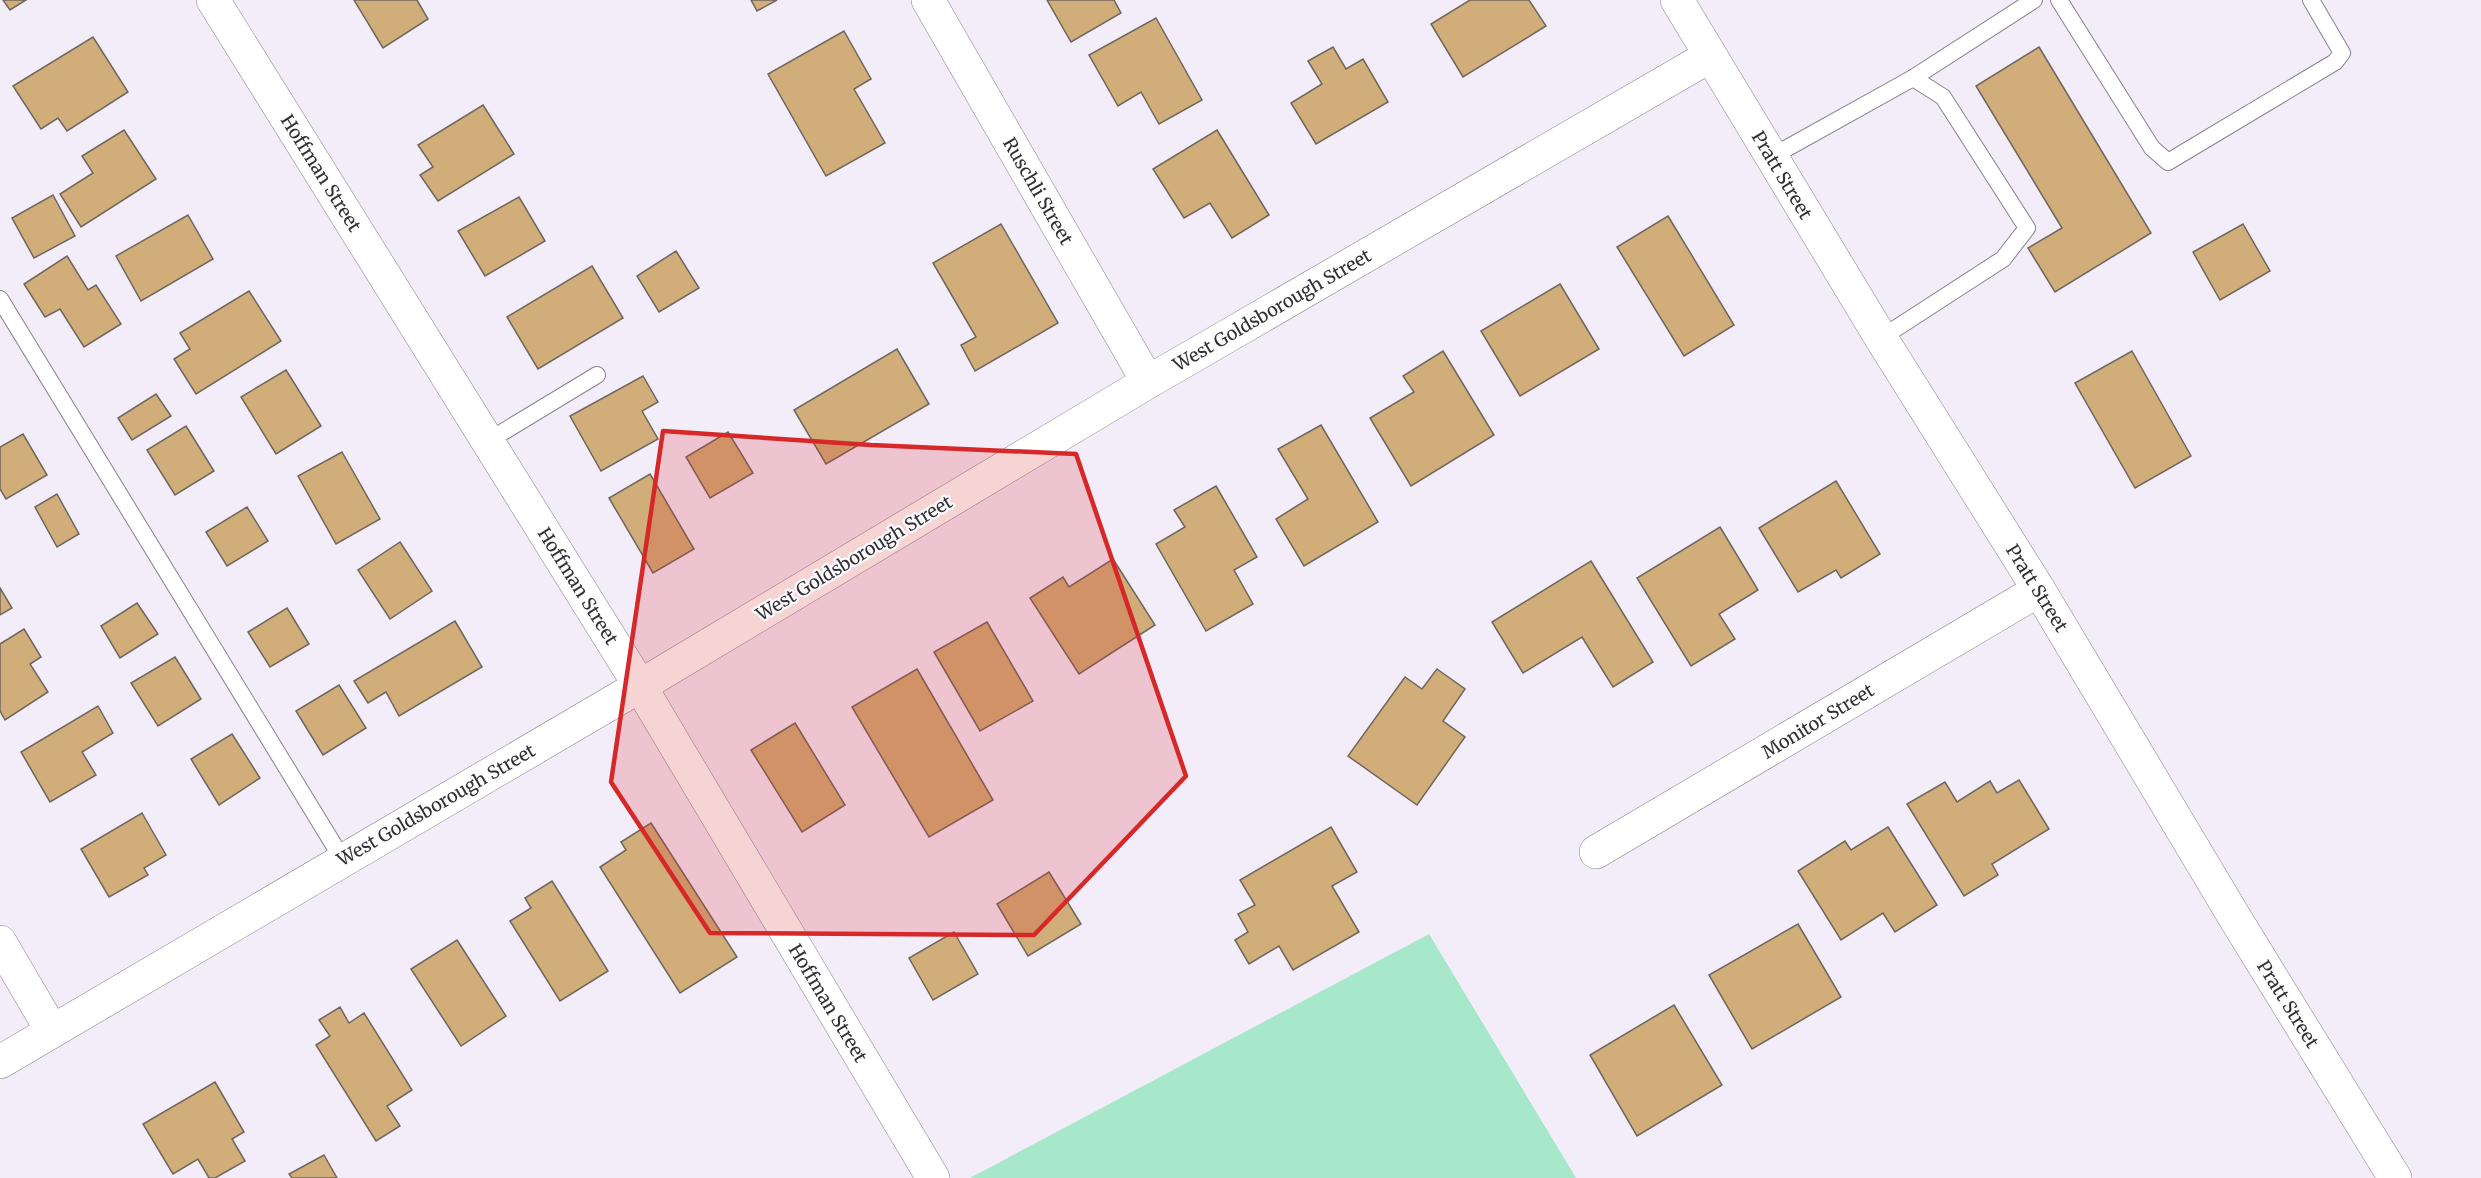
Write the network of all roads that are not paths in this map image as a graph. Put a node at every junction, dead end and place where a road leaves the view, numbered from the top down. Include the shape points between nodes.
1 (213, 0) edge
2 (928, 0) edge
3 (1677, 0) edge
4 (2034, 0) edge
5 (2059, 0) edge
6 (2311, 0) edge
7 (1710, 56) junction
8 (1913, 78) junction
9 (1771, 157) junction
10 (0, 299) edge
11 (1881, 338) junction
12 (597, 375) dead end
13 (1148, 382) junction
14 (488, 441) junction
15 (2039, 590) junction
16 (640, 686) junction
17 (1596, 852) dead end
18 (343, 860) junction
19 (0, 942) edge
20 (52, 1031) junction
21 (0, 1062) edge
22 (933, 1178) edge
23 (2395, 1178) edge

1 - 14 street, Hoffman Street
2 - 13 street, Ruschli Street
3 - 7 street, Pratt Street
4 - 8 lane
5 - 6 lane via 2152,148 2168,162 2335,62 2342,52
7 - 9 street, Pratt Street
7 - 13 street, West Goldsborough Street
8 - 9 lane
8 - 11 lane via 1943,97 2027,228 2004,259
9 - 11 street, Pratt Street
10 - 18 lane
11 - 15 street, Pratt Street
12 - 14 lane
13 - 16 street, West Goldsborough Street
14 - 16 street, Hoffman Street
15 - 17 street, Monitor Street
15 - 23 street, Pratt Street
16 - 18 street, West Goldsborough Street
16 - 22 street, Hoffman Street
18 - 20 street, West Goldsborough Street
19 - 20 street
20 - 21 street, West Goldsborough Street

